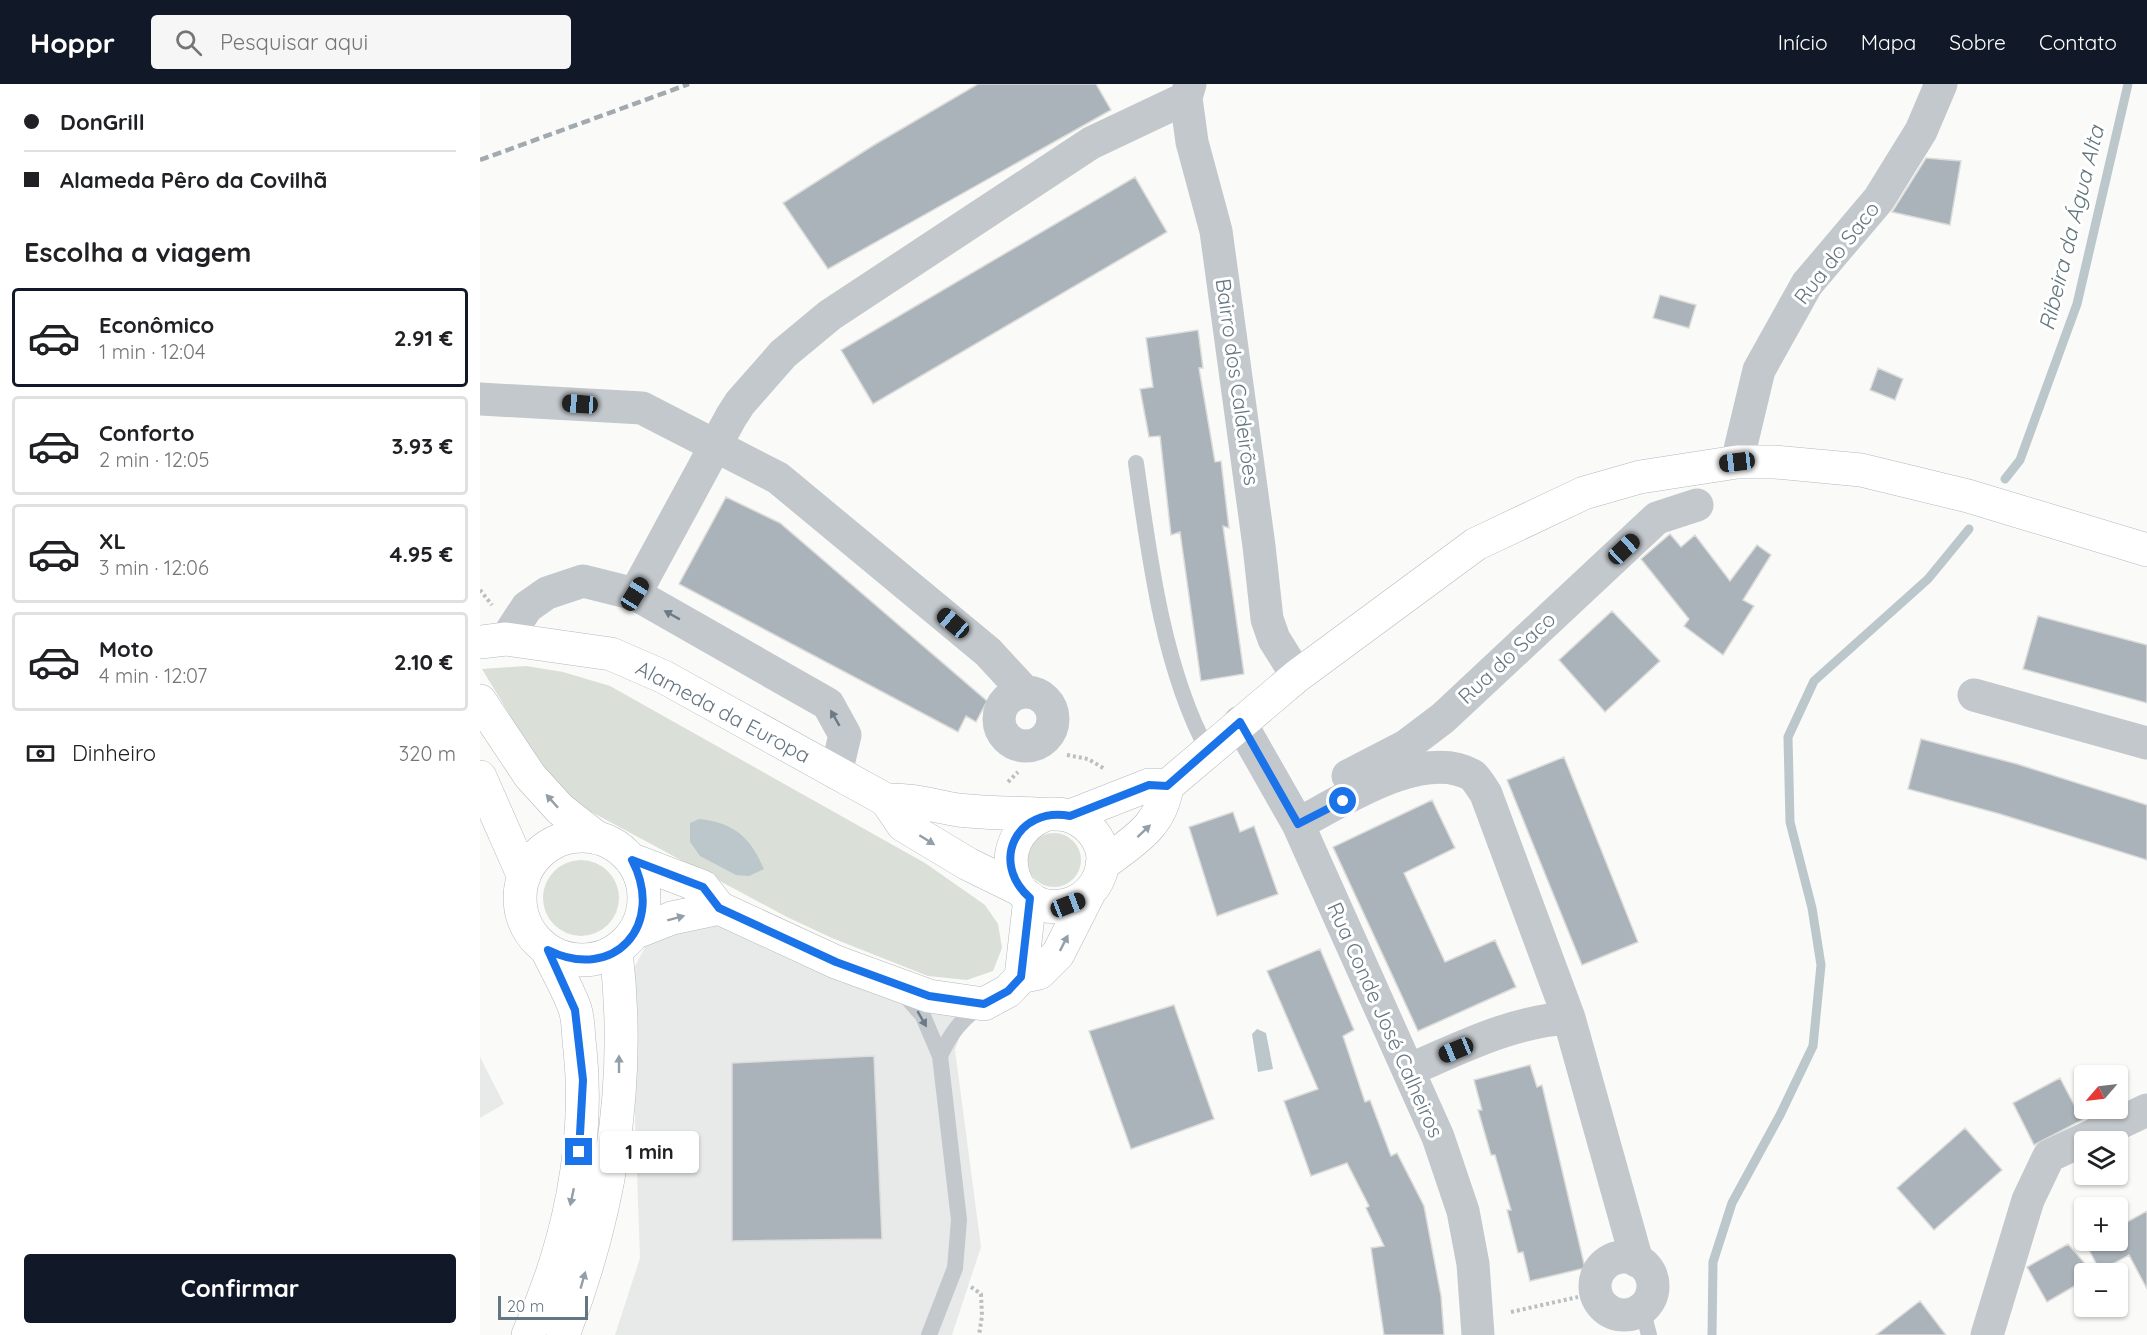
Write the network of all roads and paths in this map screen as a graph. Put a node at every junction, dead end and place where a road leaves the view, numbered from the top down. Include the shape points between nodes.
1 (1941, 84) edge
2 (1188, 91) edge
3 (480, 399) edge
4 (717, 446) junction
5 (1737, 462) junction
6 (1136, 463) dead end
7 (1697, 505) dead end
8 (2147, 550) edge
9 (635, 594) junction
10 (493, 640) edge
11 (1297, 676) junction
12 (1025, 692) dead end
13 (1974, 695) dead end
14 (480, 701) edge
15 (1240, 722) junction
16 (2147, 743) edge
17 (1208, 751) junction
18 (1067, 756) dead end
19 (1107, 772) dead end
20 (836, 773) junction
21 (480, 777) edge
22 (1167, 786) junction
23 (886, 800) junction
24 (1057, 815) junction
25 (1310, 818) junction
26 (597, 838) junction
27 (632, 860) junction
28 (524, 877) junction
29 (1096, 878) junction
30 (1026, 894) junction
31 (719, 908) junction
32 (625, 942) junction
33 (548, 950) junction
34 (1021, 977) junction
35 (897, 986) junction
36 (984, 1004) junction
37 (1569, 1018) junction
38 (940, 1056) junction
39 (1409, 1070) junction
40 (2147, 1110) edge
41 (1637, 1261) junction
42 (952, 1276) junction
43 (1578, 1297) dead end
44 (1511, 1312) dead end
45 (1645, 1322) edge
46 (528, 1335) edge
47 (562, 1335) edge
48 (929, 1335) edge
49 (979, 1335) edge
50 (1478, 1335) edge
51 (1987, 1335) edge

1 - 5 street, Rua do Saco via 1921,131 1879,199 1807,284 1759,370
2 - 4 street via 1091,143 830,315 783,354 740,403
2 - 11 street, Bairro dos Caldeirões via 1192,142 1216,231 1267,620
3 - 4 street via 642,408
4 - 9 street
4 - 12 street via 778,478 988,652
5 - 8 main road via 1861,470 1968,496
5 - 11 main road via 1640,477 1584,493 1531,516 1476,544
6 - 17 lane via 1148,550 1180,694
7 - 25 street, Rua do Saco via 1657,518 1443,718 1406,746 1336,783
9 - 10 street via 583,581 547,593
20 -> 9 street via 845,735 828,704
10 - 20 main road, Alameda da Europa via 611,654 664,677
11 - 15 main road
13 - 16 street
26 -> 14 main road via 560,809 530,776
15 - 17 main road
15 - 25 street, Rua Conde José Calheiros
17 - 22 main road
18 - 19 path via 1088,759
20 - 23 main road, Alameda da Europa
21 - 28 main road
22 - 24 main road via 1149,785
29 -> 22 main road via 1148,829 1164,806
23 - 24 main road, Alameda da Europa via 910,799 959,810
23 -> 30 main road, Alameda da Europa via 903,825
24 - 29 main road via 1084,823 1095,835 1101,849
24 - 30 main road via 1022,828 1010,853 1010,868
25 - 37 street via 1386,780 1428,766 1473,776 1486,794
25 - 39 street, Rua Conde José Calheiros
26 - 27 main road via 616,846
26 - 28 main road via 577,836 558,840 541,851
27 - 31 main road via 703,887
27 - 32 main road via 645,896 642,916
28 - 33 main road via 520,904 524,922
29 - 30 main road, Alameda da Europa via 1080,900 1055,906
34 -> 29 main road via 1039,973 1058,954
30 - 34 main road
32 -> 31 main road via 672,918
31 - 35 main road
32 - 33 main road via 599,959 582,961
47 -> 32 main road via 603,1209 619,1122 619,1010
33 -> 46 main road via 575,1010 583,1080 582,1118 577,1170 561,1247
34 - 36 main road via 1008,991
35 - 36 main road via 929,996
35 -> 38 lane via 923,1016
36 - 38 lane via 963,1018
37 - 39 street via 1542,1019
37 - 41 street
38 - 42 lane via 959,1220
39 - 50 street, Rua Conde José Calheiros via 1438,1137 1463,1211 1473,1264
40 - 51 street via 2049,1156 2028,1200
41 - 45 street via 1650,1274 1652,1283
41 - 45 street via 1629,1257 1610,1261 1597,1275 1595,1284 1600,1303 1607,1310
42 - 48 lane
42 - 49 path via 981,1294
43 - 44 path

